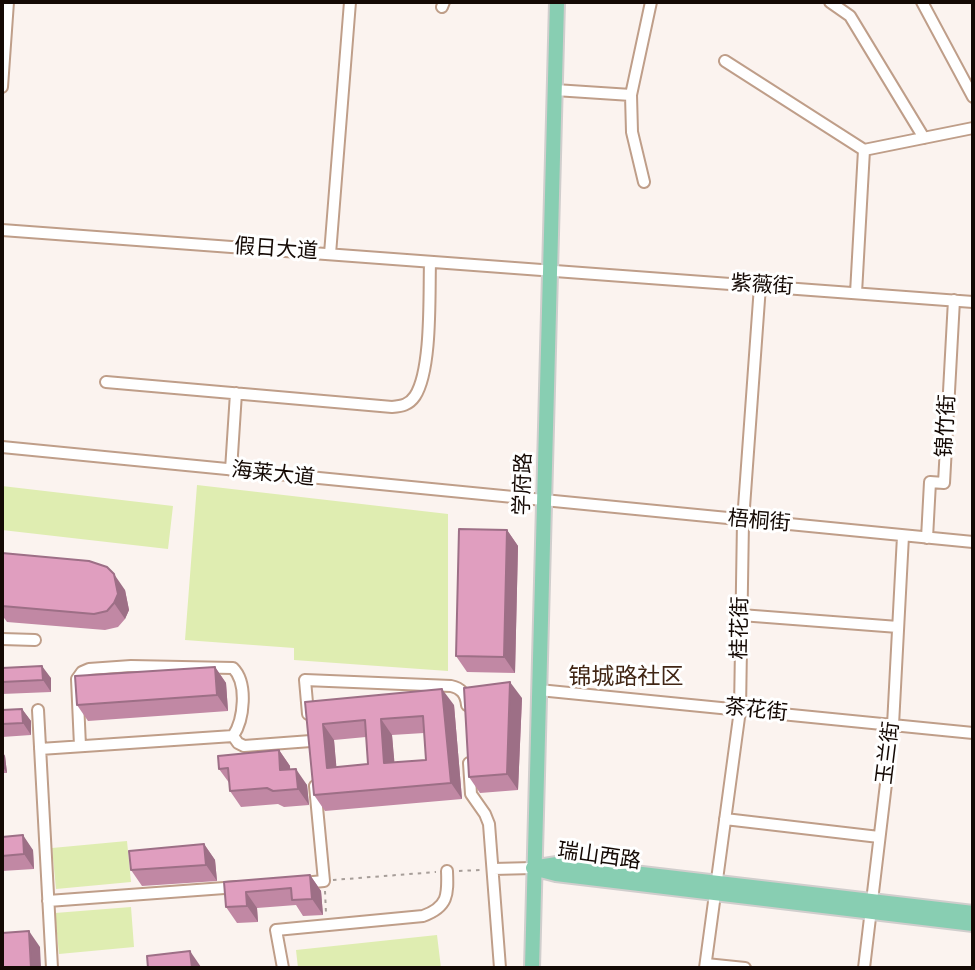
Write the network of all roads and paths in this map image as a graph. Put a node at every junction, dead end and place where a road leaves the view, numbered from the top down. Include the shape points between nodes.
1 (8, 2) edge
2 (350, 2) edge
3 (557, 2) edge
4 (651, 2) edge
5 (830, 2) edge
6 (922, 2) edge
7 (725, 61) dead end
8 (2, 87) edge
9 (555, 90) junction
10 (631, 95) junction
11 (973, 97) edge
12 (973, 128) edge
13 (924, 138) junction
14 (864, 150) junction
15 (644, 182) dead end
16 (2, 230) edge
17 (330, 254) junction
18 (430, 262) junction
19 (550, 271) junction
20 (760, 286) junction
21 (856, 293) junction
22 (954, 300) junction
23 (973, 302) edge
24 (106, 382) dead end
25 (236, 393) junction
26 (2, 447) edge
27 (231, 470) junction
28 (545, 502) junction
29 (743, 521) junction
30 (903, 536) junction
31 (927, 538) junction
32 (973, 542) edge
33 (741, 615) junction
34 (898, 627) junction
35 (2, 639) edge
36 (35, 640) dead end
37 (539, 690) junction
38 (38, 709) dead end
39 (740, 710) junction
40 (467, 713) edge
41 (893, 725) junction
42 (973, 733) edge
43 (233, 736) junction
44 (311, 741) junction
45 (80, 746) junction
46 (40, 749) junction
47 (468, 750) edge
48 (312, 754) edge
49 (314, 779) edge
50 (725, 819) junction
51 (879, 837) junction
52 (533, 868) junction
53 (493, 869) junction
54 (447, 871) junction
55 (324, 881) junction
56 (296, 883) edge
57 (255, 886) edge
58 (715, 888) junction
59 (48, 901) junction
60 (870, 906) junction
61 (973, 913) edge
62 (327, 925) junction
63 (973, 925) edge
64 (705, 966) edge
65 (52, 968) edge
66 (283, 968) edge
67 (500, 968) edge
68 (532, 968) edge
69 (745, 968) edge
70 (864, 968) edge

1 - 8 street
2 - 17 street
3 - 9 main road, 学府路
4 - 10 street
5 - 13 street via 850,16
6 - 11 street
7 - 14 street
9 - 10 street
9 - 19 main road, 学府路
10 - 15 street via 632,132
12 - 13 street
13 - 14 street
14 - 21 street
16 - 17 street, 假日大道
17 - 18 street, 假日大道
18 - 19 street, 假日大道
18 - 25 street via 425,365 415,397 405,406
19 - 20 street, 紫薇街
19 - 28 main road, 学府路
20 - 21 street, 紫薇街
20 - 29 street, 桂花街
21 - 22 street, 紫薇街
22 - 23 street, 紫薇街
22 - 31 street, 锦竹街 via 944,483 930,482
24 - 25 street
25 - 27 street
26 - 27 street, 海莱大道
27 - 28 street, 海莱大道
28 - 29 street, 梧桐街
28 - 37 main road, 学府路
29 - 30 street, 梧桐街
29 - 33 street, 桂花街
30 - 31 street, 梧桐街
30 - 34 street, 玉兰街
31 - 32 street, 梧桐街
33 - 34 street
33 - 39 street, 桂花街
34 - 41 street, 玉兰街
35 - 36 street
37 - 39 street, 茶花街
37 - 52 main road, 学府路
38 - 46 street
39 - 41 street, 茶花街
39 - 50 street, 桂花街
40 - 44 street via 464,693 451,686 305,680
41 - 42 street, 茶花街
41 - 51 street, 玉兰街
43 - 44 street via 244,746
43 - 45 street
43 - 45 street via 243,716 240,679 233,668 131,666 89,669 77,678
44 - 48 street
45 - 46 street
46 - 59 street
47 - 53 street via 471,794 489,824
49 - 55 street
50 - 51 street
50 - 58 street, 桂花街
51 - 60 street, 玉兰街
52 - 53 street
52 - 58 main road, 瑞山西路
52 - 68 main road, 学府路
53 - 54 path
53 - 67 street
54 - 55 path
54 - 62 street via 447,896 433,912
55 - 56 street
55 - 62 path
57 - 59 street
58 - 60 main road, 瑞山西路
58 - 64 street, 桂花街
59 - 65 street
60 - 61 main road, 瑞山西路
60 - 63 main road, 瑞山西路
60 - 70 street, 玉兰街
62 - 66 street via 276,930
64 - 69 street

